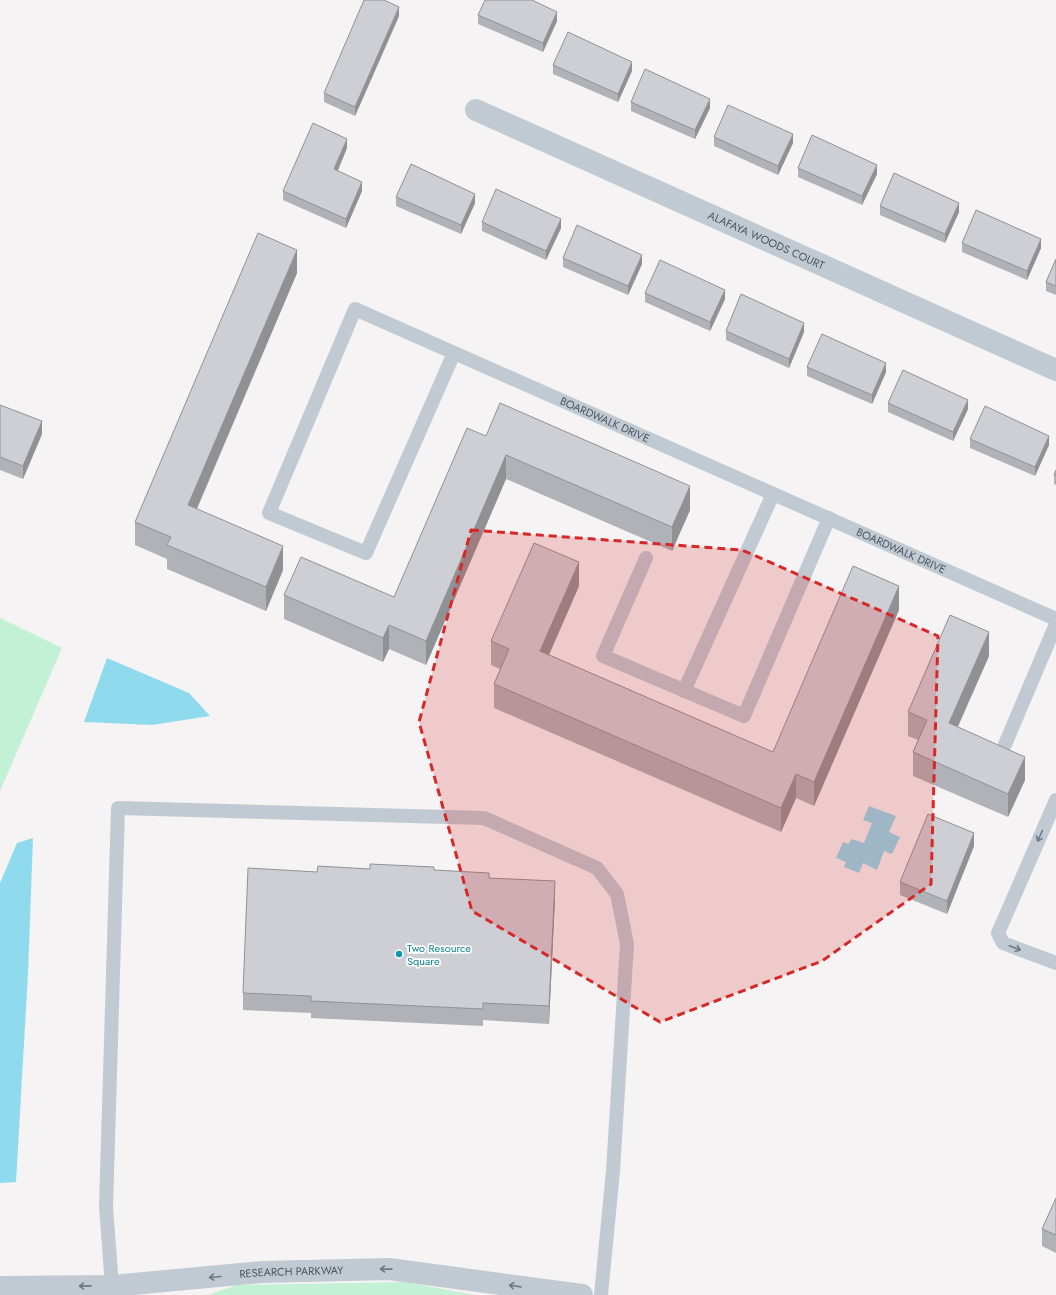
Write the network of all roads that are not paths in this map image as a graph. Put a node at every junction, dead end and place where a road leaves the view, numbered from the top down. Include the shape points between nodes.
1 (476, 110) dead end
2 (454, 352) junction
3 (1056, 370) edge
4 (772, 494) junction
5 (829, 518) junction
6 (646, 558) dead end
7 (1056, 619) edge
8 (1056, 624) edge
9 (684, 691) junction
10 (1001, 754) edge
11 (1056, 800) edge
12 (1056, 963) edge
13 (0, 1287) edge
14 (114, 1290) edge
15 (582, 1295) edge
16 (601, 1295) edge

1 - 3 street, ALAFAYA WOODS COURT
2 - 2 lane, BOARDWALK DRIVE via 366,553 269,513 355,309
2 - 4 lane, BOARDWALK DRIVE
4 - 5 lane, BOARDWALK DRIVE
4 - 9 lane
5 - 7 lane, BOARDWALK DRIVE
5 - 9 lane via 744,716
6 - 9 lane via 603,656
8 - 10 lane
11 -> 12 lane via 998,933 1003,943
14 -> 13 street, RESEARCH PARKWAY
15 -> 14 street, RESEARCH PARKWAY via 389,1269 262,1272
14 - 16 lane via 106,1207 118,808 484,818 596,868 617,894 627,944 613,1171

